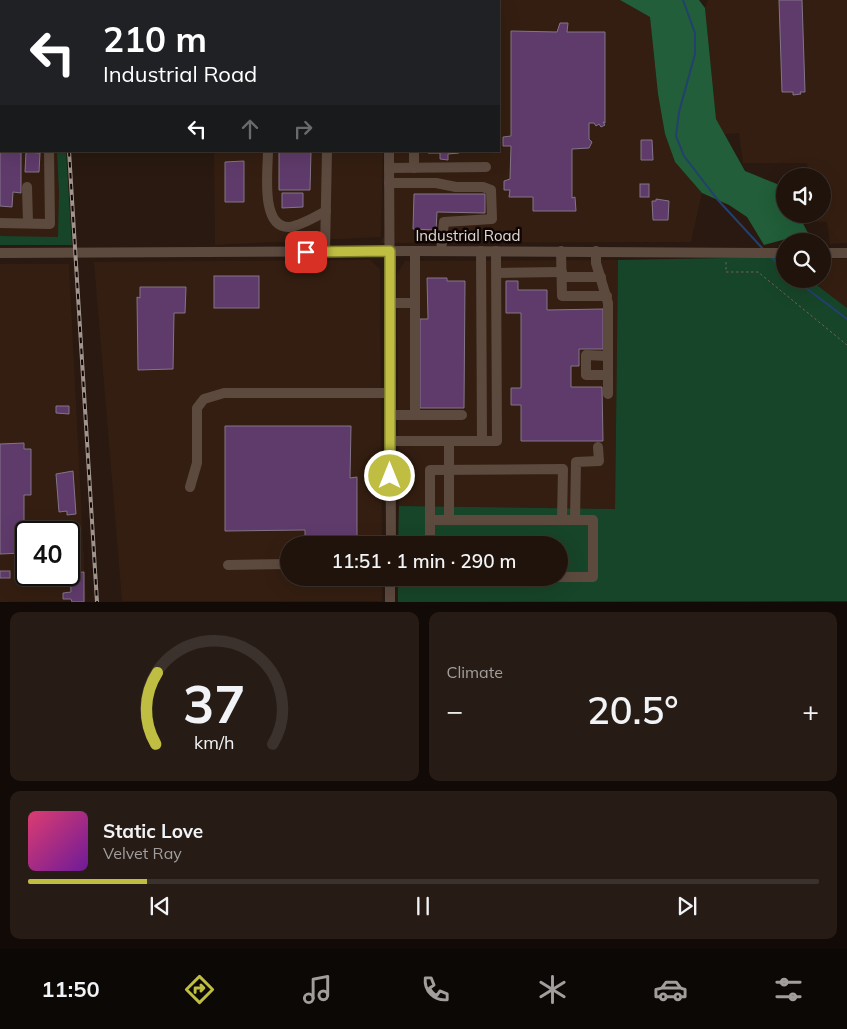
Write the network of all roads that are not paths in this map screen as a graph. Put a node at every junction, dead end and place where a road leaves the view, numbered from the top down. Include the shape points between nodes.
1 (49, 152) edge
2 (268, 152) edge
3 (328, 152) edge
4 (389, 152) edge
5 (414, 152) edge
6 (486, 167) dead end
7 (389, 168) junction
8 (414, 168) junction
9 (389, 183) junction
10 (27, 187) dead end
11 (326, 211) junction
12 (0, 223) edge
13 (28, 224) junction
14 (325, 251) junction
15 (390, 251) junction
16 (415, 251) junction
17 (441, 251) junction
18 (481, 251) junction
19 (496, 251) junction
20 (596, 251) junction
21 (561, 252) junction
22 (0, 253) edge
23 (776, 253) edge
24 (831, 253) edge
25 (847, 253) edge
26 (497, 273) junction
27 (562, 274) junction
28 (601, 277) junction
29 (607, 296) junction
30 (390, 303) junction
31 (416, 303) junction
32 (608, 356) junction
33 (608, 374) junction
34 (390, 393) junction
35 (608, 394) dead end
36 (390, 415) junction
37 (415, 415) junction
38 (462, 415) dead end
39 (390, 441) junction
40 (449, 441) junction
41 (482, 441) junction
42 (598, 447) dead end
43 (449, 470) junction
44 (190, 487) dead end
45 (430, 520) junction
46 (449, 520) junction
47 (562, 520) junction
48 (575, 520) junction
49 (391, 536) edge
50 (430, 536) edge
51 (280, 564) edge
52 (228, 565) dead end
53 (568, 577) edge
54 (390, 586) edge
55 (390, 602) edge

1 - 13 street via 50,224
2 - 11 street via 269,208 275,221 290,227
3 - 11 street
4 - 7 street
5 - 8 street
6 - 8 street
7 - 8 street
7 - 9 street
9 - 15 street
9 - 17 street via 436,183 491,190 492,219 444,222
10 - 13 street
11 - 14 street
12 - 13 street
14 - 15 street, Industrial Road
14 - 22 street, Industrial Road
15 - 16 street, Industrial Road
15 - 30 street
16 - 17 street, Industrial Road
16 - 31 street
17 - 18 street, Industrial Road
18 - 19 street, Industrial Road
18 - 41 street
19 - 21 street, Industrial Road
19 - 26 street
20 - 21 street, Industrial Road
20 - 23 street, Industrial Road
20 - 28 street
21 - 27 street
24 - 25 street
26 - 27 street
26 - 41 street via 497,441
27 - 28 street
27 - 29 street via 562,296
28 - 29 street
29 - 32 street
30 - 31 street
30 - 34 street
31 - 37 street
32 - 33 street
32 - 33 street via 586,356 586,375
33 - 35 street
34 - 36 street
34 - 44 street via 224,393 204,399 197,408 196,463
36 - 37 street
36 - 39 street
37 - 38 street
39 - 40 street
39 - 49 street
40 - 41 street
40 - 43 street
42 - 48 street via 599,461 576,462
43 - 45 street via 430,470
43 - 46 street
43 - 47 street via 563,469
45 - 46 street
45 - 50 street
46 - 47 street
47 - 48 street
48 - 53 street via 593,520 593,577
51 - 52 street
54 - 55 street

